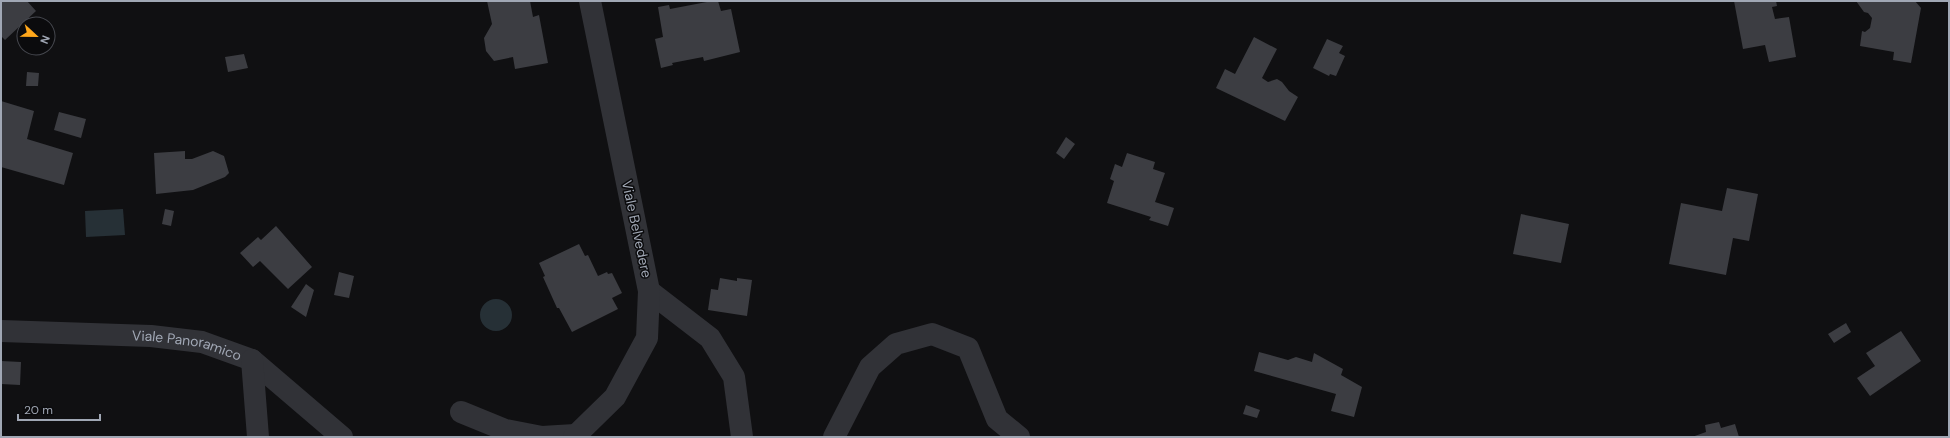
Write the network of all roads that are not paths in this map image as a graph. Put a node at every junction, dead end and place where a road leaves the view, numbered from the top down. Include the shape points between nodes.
1 (590, 1) edge
2 (649, 291) junction
3 (1, 331) edge
4 (252, 360) junction
5 (461, 412) dead end
6 (574, 436) edge
7 (258, 437) edge
8 (342, 437) edge
9 (742, 437) edge
10 (834, 437) edge
11 (1020, 437) edge

1 - 2 street, Viale Belvedere
2 - 6 street, Viale Belvedere via 646,338 615,397
2 - 9 street via 710,338 734,377
3 - 4 street, Viale Panoramico via 151,336 202,342
4 - 7 street
4 - 8 street, Viale Panoramico
5 - 6 street via 505,430 542,437
10 - 11 street via 870,367 896,344 932,334 968,348 997,419

